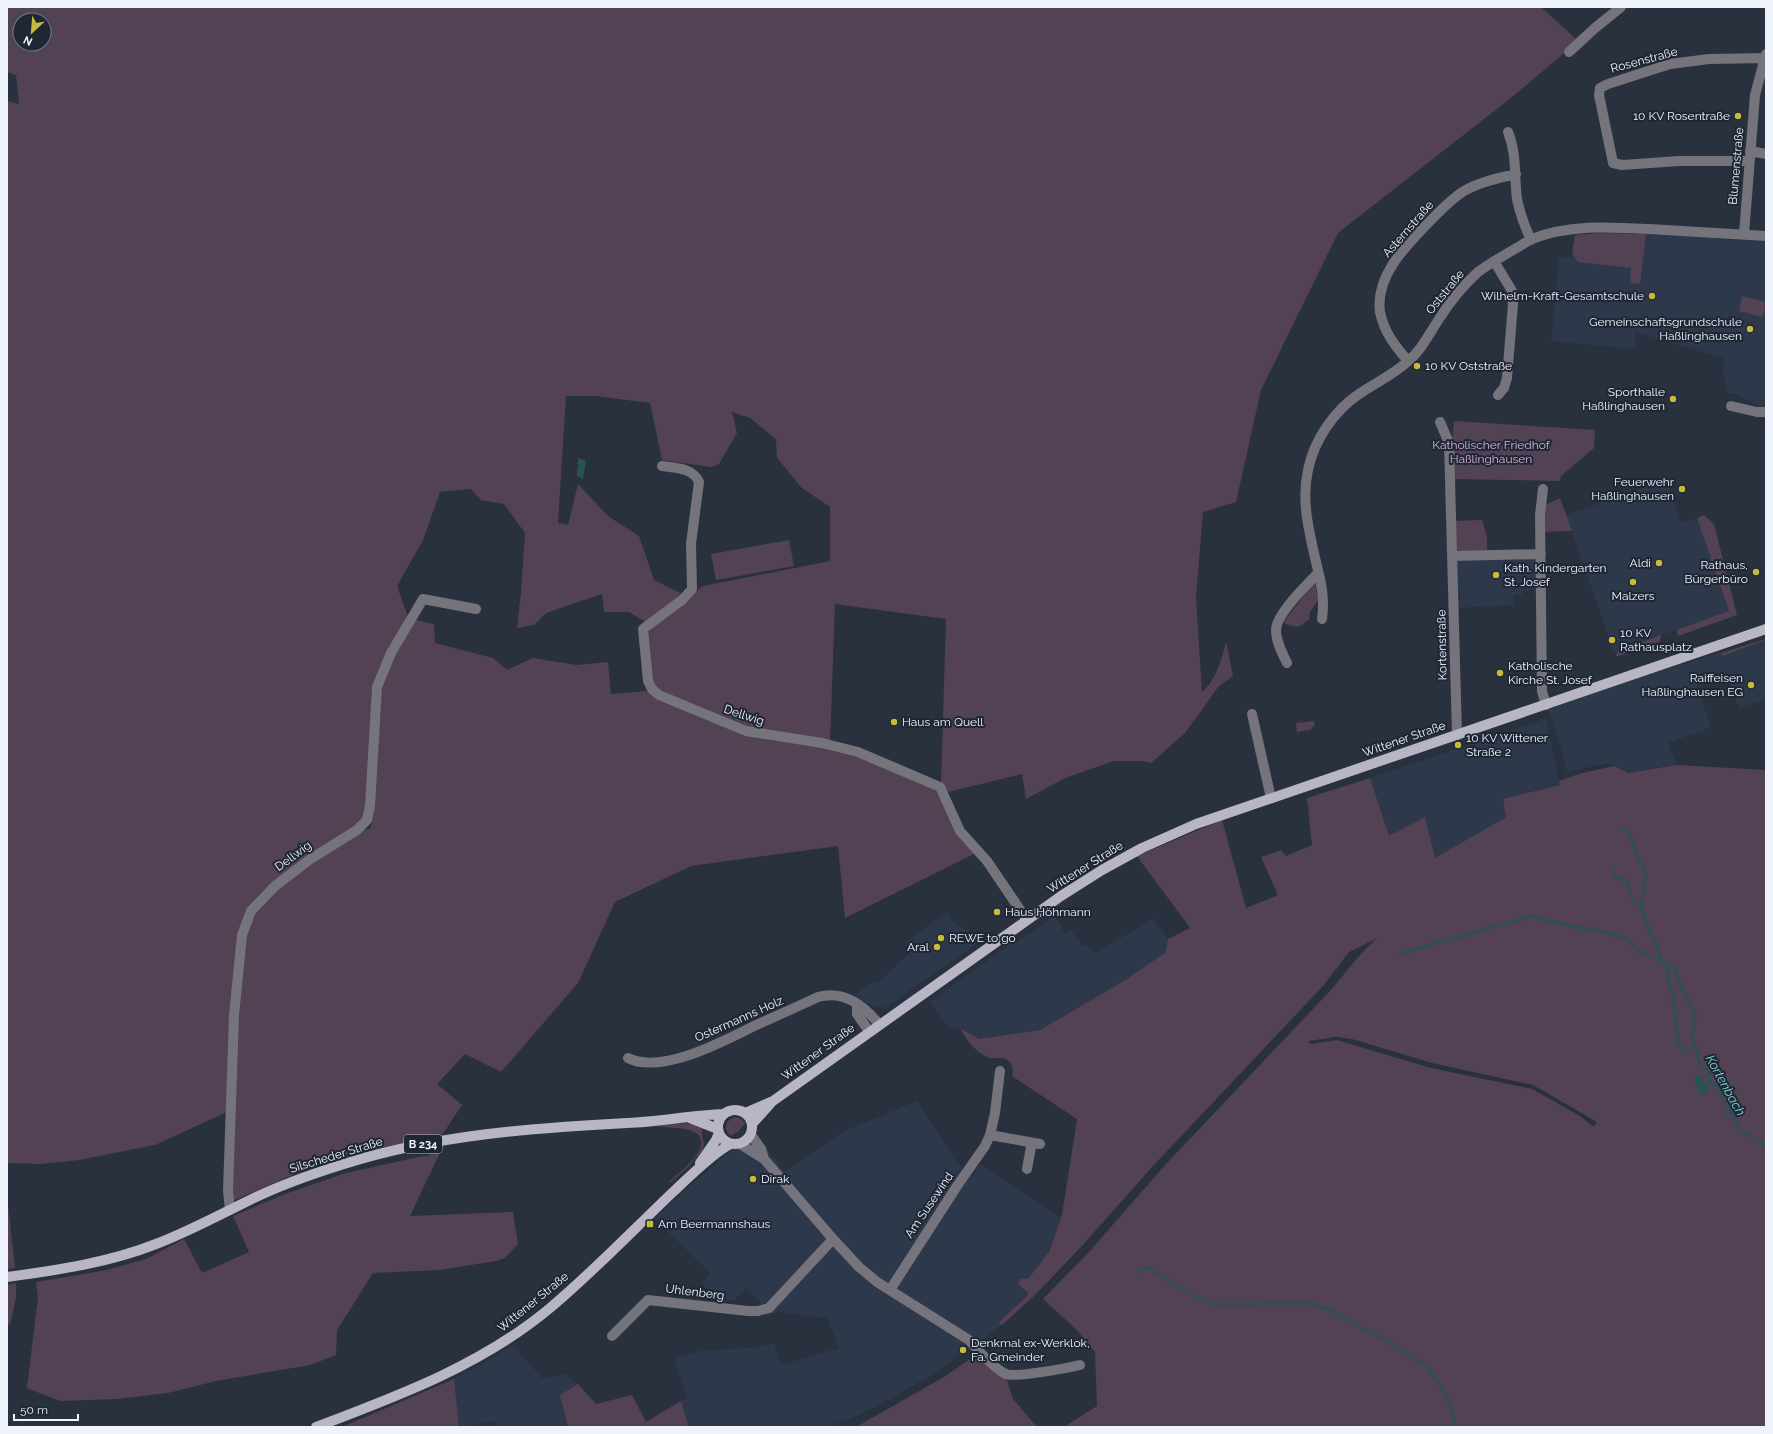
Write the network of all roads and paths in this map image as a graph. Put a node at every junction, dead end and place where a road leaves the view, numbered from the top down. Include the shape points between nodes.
1 (1621, 7) edge
2 (1569, 52) dead end
3 (1766, 56) edge
4 (1508, 132) dead end
5 (1766, 154) edge
6 (1750, 156) junction
7 (1516, 174) junction
8 (1744, 234) junction
9 (1766, 236) edge
10 (1531, 240) junction
11 (1494, 261) junction
12 (1408, 362) junction
13 (1498, 396) dead end
14 (1731, 406) dead end
15 (1766, 412) edge
16 (1440, 422) dead end
17 (662, 466) dead end
18 (1543, 489) dead end
19 (1541, 554) junction
20 (1452, 556) junction
21 (1318, 573) junction
22 (476, 609) dead end
23 (1322, 618) dead end
24 (1766, 629) edge
25 (1287, 663) dead end
26 (1546, 705) junction
27 (1252, 714) dead end
28 (1457, 734) junction
29 (1270, 798) junction
30 (1027, 920) junction
31 (857, 1005) junction
32 (879, 1024) junction
33 (869, 1031) junction
34 (628, 1058) dead end
35 (1000, 1071) dead end
36 (772, 1101) junction
37 (745, 1113) junction
38 (724, 1114) junction
39 (688, 1118) junction
40 (752, 1124) junction
41 (718, 1131) junction
42 (751, 1135) junction
43 (990, 1135) junction
44 (736, 1144) junction
45 (764, 1159) junction
46 (1027, 1169) dead end
47 (693, 1173) junction
48 (230, 1210) junction
49 (833, 1240) junction
50 (7, 1277) edge
51 (890, 1290) junction
52 (612, 1336) dead end
53 (1080, 1365) dead end
54 (316, 1427) edge

1 - 2 street
3 - 6 street, Blumenstraße via 1755,96
3 - 6 street, Rosenstraße via 1670,64 1600,88 1599,95 1613,163
4 - 7 street via 1513,144
5 - 6 street
6 - 8 street, Blumenstraße
7 - 10 street via 1520,213
7 - 12 street, Asternstraße via 1480,183 1464,191 1449,202 1406,246 1393,264 1381,292 1380,311 1388,335
8 - 9 street, Oststraße
8 - 10 street, Oststraße via 1607,227 1564,231
10 - 11 street, Oststraße
11 - 12 street, Oststraße via 1462,288
11 - 13 street via 1512,292 1513,304 1507,378
12 - 21 street, Oststraße via 1358,395 1337,413 1311,457 1306,483 1306,508
14 - 15 street
16 - 20 street, Kortenstraße via 1449,443
17 - 30 street, Dellwig via 686,470 699,482 691,544 692,589 682,600 643,629 646,670 652,689 667,699 737,728 766,735 822,742 858,752 940,787 960,831 987,861
18 - 19 street via 1540,515
19 - 20 street
19 - 26 street via 1542,691
20 - 28 street, Kortenstraße
21 - 23 street, Oststraße via 1324,599
21 - 25 street via 1277,624 1276,635
22 - 48 street, Dellwig via 423,599 391,653 377,687 367,820 357,830 308,860 275,886 251,911 242,935 234,1015 228,1191
24 - 26 main road, Wittener Straße
26 - 28 main road, Wittener Straße
27 - 29 street
28 - 29 main road, Wittener Straße
29 - 30 main road, Wittener Straße via 1196,824 1142,848 1102,870
30 - 32 main road, Wittener Straße
31 - 32 street, Ostermanns Holz via 867,1009
31 - 33 street via 857,1014
31 - 34 street, Ostermanns Holz via 840,995 826,994 707,1049 665,1060 644,1062
32 - 33 main road, Wittener Straße
33 - 36 main road, Wittener Straße
35 - 43 street, Am Susewind
36 - 37 main road, Wittener Straße
36 - 40 main road, Wittener Straße
37 - 38 main road via 734,1110
37 - 40 main road
38 - 39 main road, Silscheder Straße / B 234
38 - 41 main road via 718,1123
39 - 41 main road, Silscheder Straße
39 - 48 main road, Silscheder Straße / B 234 via 488,1134 437,1141 321,1171
40 - 42 main road
41 - 44 main road via 724,1140
41 - 47 main road, Wittener Straße via 716,1140
42 - 44 main road
42 - 45 street via 761,1149
43 - 46 street via 1035,1143 1031,1147
43 - 51 street, Am Susewind
44 - 45 street
44 - 47 main road, Wittener Straße
45 - 49 street
47 - 54 main road, Wittener Straße via 578,1283 514,1336 474,1360 423,1385
48 - 50 main road, Silscheder Straße / B 234 via 183,1233 129,1254 73,1267
49 - 51 street via 859,1267
49 - 52 street, Uhlenberg via 769,1308 741,1310 648,1300
51 - 53 street via 968,1340 1006,1374

